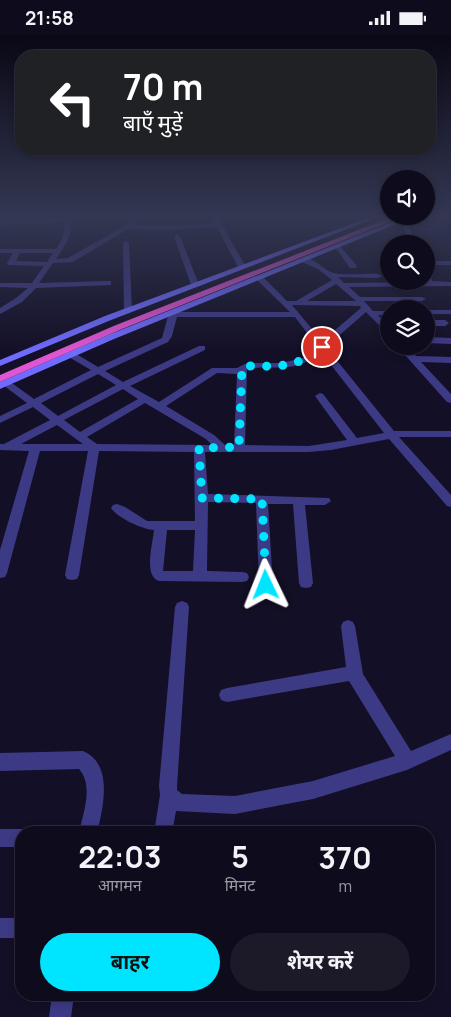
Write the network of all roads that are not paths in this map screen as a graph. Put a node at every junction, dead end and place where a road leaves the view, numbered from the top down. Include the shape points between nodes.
1 (12, 262) edge
2 (49, 262) junction
3 (53, 262) edge
4 (127, 262) edge
5 (186, 262) edge
6 (239, 262) edge
7 (256, 262) edge
8 (269, 262) edge
9 (288, 262) edge
10 (300, 262) edge
11 (309, 262) edge
12 (350, 262) edge
13 (435, 263) edge
14 (451, 263) edge
15 (353, 266) dead end
16 (242, 267) junction
17 (378, 276) dead end
18 (259, 278) junction
19 (335, 280) junction
20 (380, 281) edge
21 (108, 283) dead end
22 (435, 283) edge
23 (451, 284) edge
24 (0, 285) edge
25 (195, 285) junction
26 (33, 286) junction
27 (422, 299) dead end
28 (286, 303) junction
29 (296, 304) junction
30 (365, 306) junction
31 (128, 310) junction
32 (380, 310) edge
33 (0, 312) edge
34 (435, 312) edge
35 (451, 312) edge
36 (170, 314) junction
37 (297, 315) junction
38 (380, 318) edge
39 (435, 323) edge
40 (445, 323) dead end
41 (435, 341) edge
42 (451, 341) edge
43 (322, 347) junction
44 (202, 348) dead end
45 (70, 354) junction
46 (410, 355) edge
47 (413, 359) junction
48 (451, 360) edge
49 (0, 363) edge
50 (0, 370) edge
51 (97, 371) junction
52 (241, 371) junction
53 (2, 383) edge
54 (122, 386) junction
55 (320, 397) dead end
56 (145, 399) junction
57 (451, 400) edge
58 (33, 403) junction
59 (158, 407) junction
60 (0, 420) edge
61 (57, 420) junction
62 (390, 434) junction
63 (451, 434) edge
64 (81, 436) junction
65 (354, 442) junction
66 (3, 447) edge
67 (36, 447) junction
68 (94, 447) junction
69 (222, 447) junction
70 (239, 447) junction
71 (199, 448) junction
72 (445, 490) edge
73 (202, 498) junction
74 (262, 499) junction
75 (299, 500) junction
76 (326, 501) dead end
77 (451, 503) edge
78 (117, 509) dead end
79 (160, 525) junction
80 (201, 526) junction
81 (0, 573) edge
82 (72, 575) dead end
83 (200, 576) junction
84 (242, 577) dead end
85 (306, 583) dead end
86 (266, 585) dead end
87 (182, 607) dead end
88 (348, 626) dead end
89 (354, 673) junction
90 (227, 695) dead end
91 (451, 742) edge
92 (407, 761) junction
93 (0, 762) edge
94 (169, 795) junction
95 (89, 826) edge
96 (164, 826) edge
97 (0, 838) edge
98 (15, 838) edge
99 (15, 928) edge
100 (0, 929) edge
101 (62, 1001) edge
102 (60, 1017) edge

1 - 2 street
2 - 3 street
2 - 26 street
4 - 31 street
5 - 25 street
6 - 16 street
7 - 16 main road
8 - 50 highway via 109,323
9 - 53 highway via 119,327
10 - 18 main road
11 - 19 street via 321,267
12 - 15 street
13 - 14 street
16 - 25 main road
17 - 19 street
18 - 28 street
18 - 36 main road
19 - 20 street
19 - 29 street
19 - 30 street
21 - 26 street
22 - 23 street
24 - 26 street
25 - 31 main road
26 - 33 street
27 - 30 street
28 - 29 street
28 - 37 street
29 - 30 street
30 - 32 street
30 - 38 street
30 - 43 street
31 - 49 main road
34 - 35 street
36 - 37 street
36 - 45 main road
36 - 51 street via 167,339
37 - 43 street
39 - 40 street
41 - 42 street
43 - 52 street via 302,362 247,366
43 - 62 street
44 - 54 street
45 - 51 street
45 - 53 main road
46 - 47 street
47 - 48 street
47 - 57 street
51 - 54 street
51 - 58 street
52 - 59 street via 216,370
52 - 70 street
53 - 58 street
54 - 56 street
54 - 61 street
55 - 65 street
56 - 59 street
56 - 64 street
58 - 60 street
58 - 61 street
59 - 69 street
61 - 64 street
61 - 66 street
62 - 63 street
62 - 65 street
62 - 72 street
64 - 68 street
65 - 70 street via 316,448
66 - 67 street
67 - 68 street
67 - 81 street
68 - 71 street
68 - 82 street
69 - 70 street
69 - 71 street
71 - 73 street
72 - 77 street
73 - 74 street
73 - 80 street
74 - 75 street
74 - 86 street
75 - 76 street
75 - 85 street
78 - 79 street via 142,524
79 - 80 street
79 - 83 street via 157,575
80 - 83 street
83 - 84 street
87 - 94 street
88 - 89 street
89 - 90 street
89 - 92 street
91 - 92 street
92 - 94 street via 313,790 235,805 179,803
93 - 95 street via 83,760 91,767 95,779 96,794
94 - 96 street
97 - 98 street
99 - 100 street
101 - 102 street

